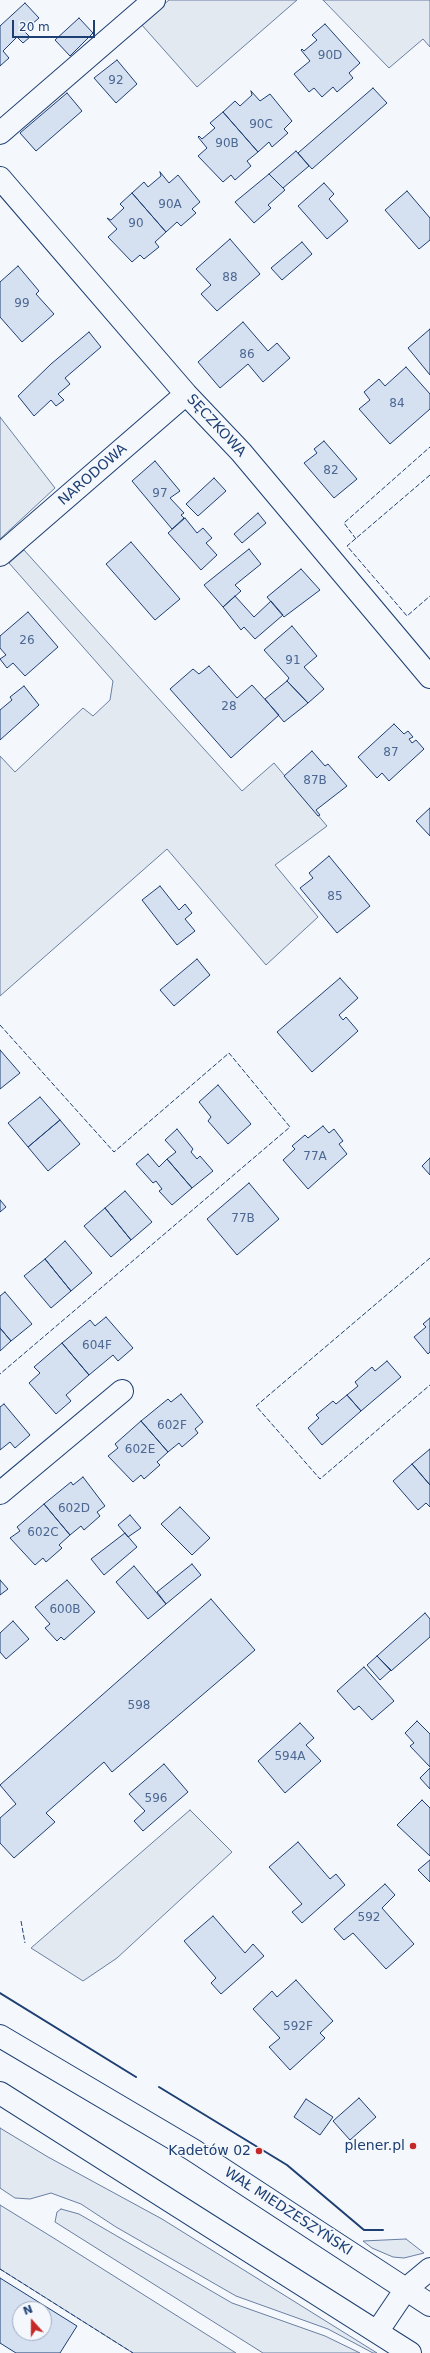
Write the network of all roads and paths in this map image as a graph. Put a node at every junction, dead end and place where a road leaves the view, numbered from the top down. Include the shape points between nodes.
1 (154, 0) edge
2 (0, 134) edge
3 (0, 178) edge
4 (186, 394) junction
5 (0, 555) edge
6 (430, 677) edge
7 (122, 1391) dead end
8 (0, 1493) edge
9 (0, 2036) edge
10 (0, 2093) edge
11 (430, 2269) edge
12 (406, 2289) junction
13 (430, 2305) edge
14 (377, 2332) junction
15 (410, 2353) edge

1 - 2 street
3 - 4 street, SĘCZKOWA
4 - 5 street, NARODOWA
4 - 6 street, SĘCZKOWA via 241,452
7 - 8 street
9 - 12 street, WAŁ MIEDZESZYŃSKI via 193,2150
10 - 14 street
11 - 12 street
12 - 13 street, WAŁ MIEDZESZYŃSKI
12 - 14 street
14 - 15 street

